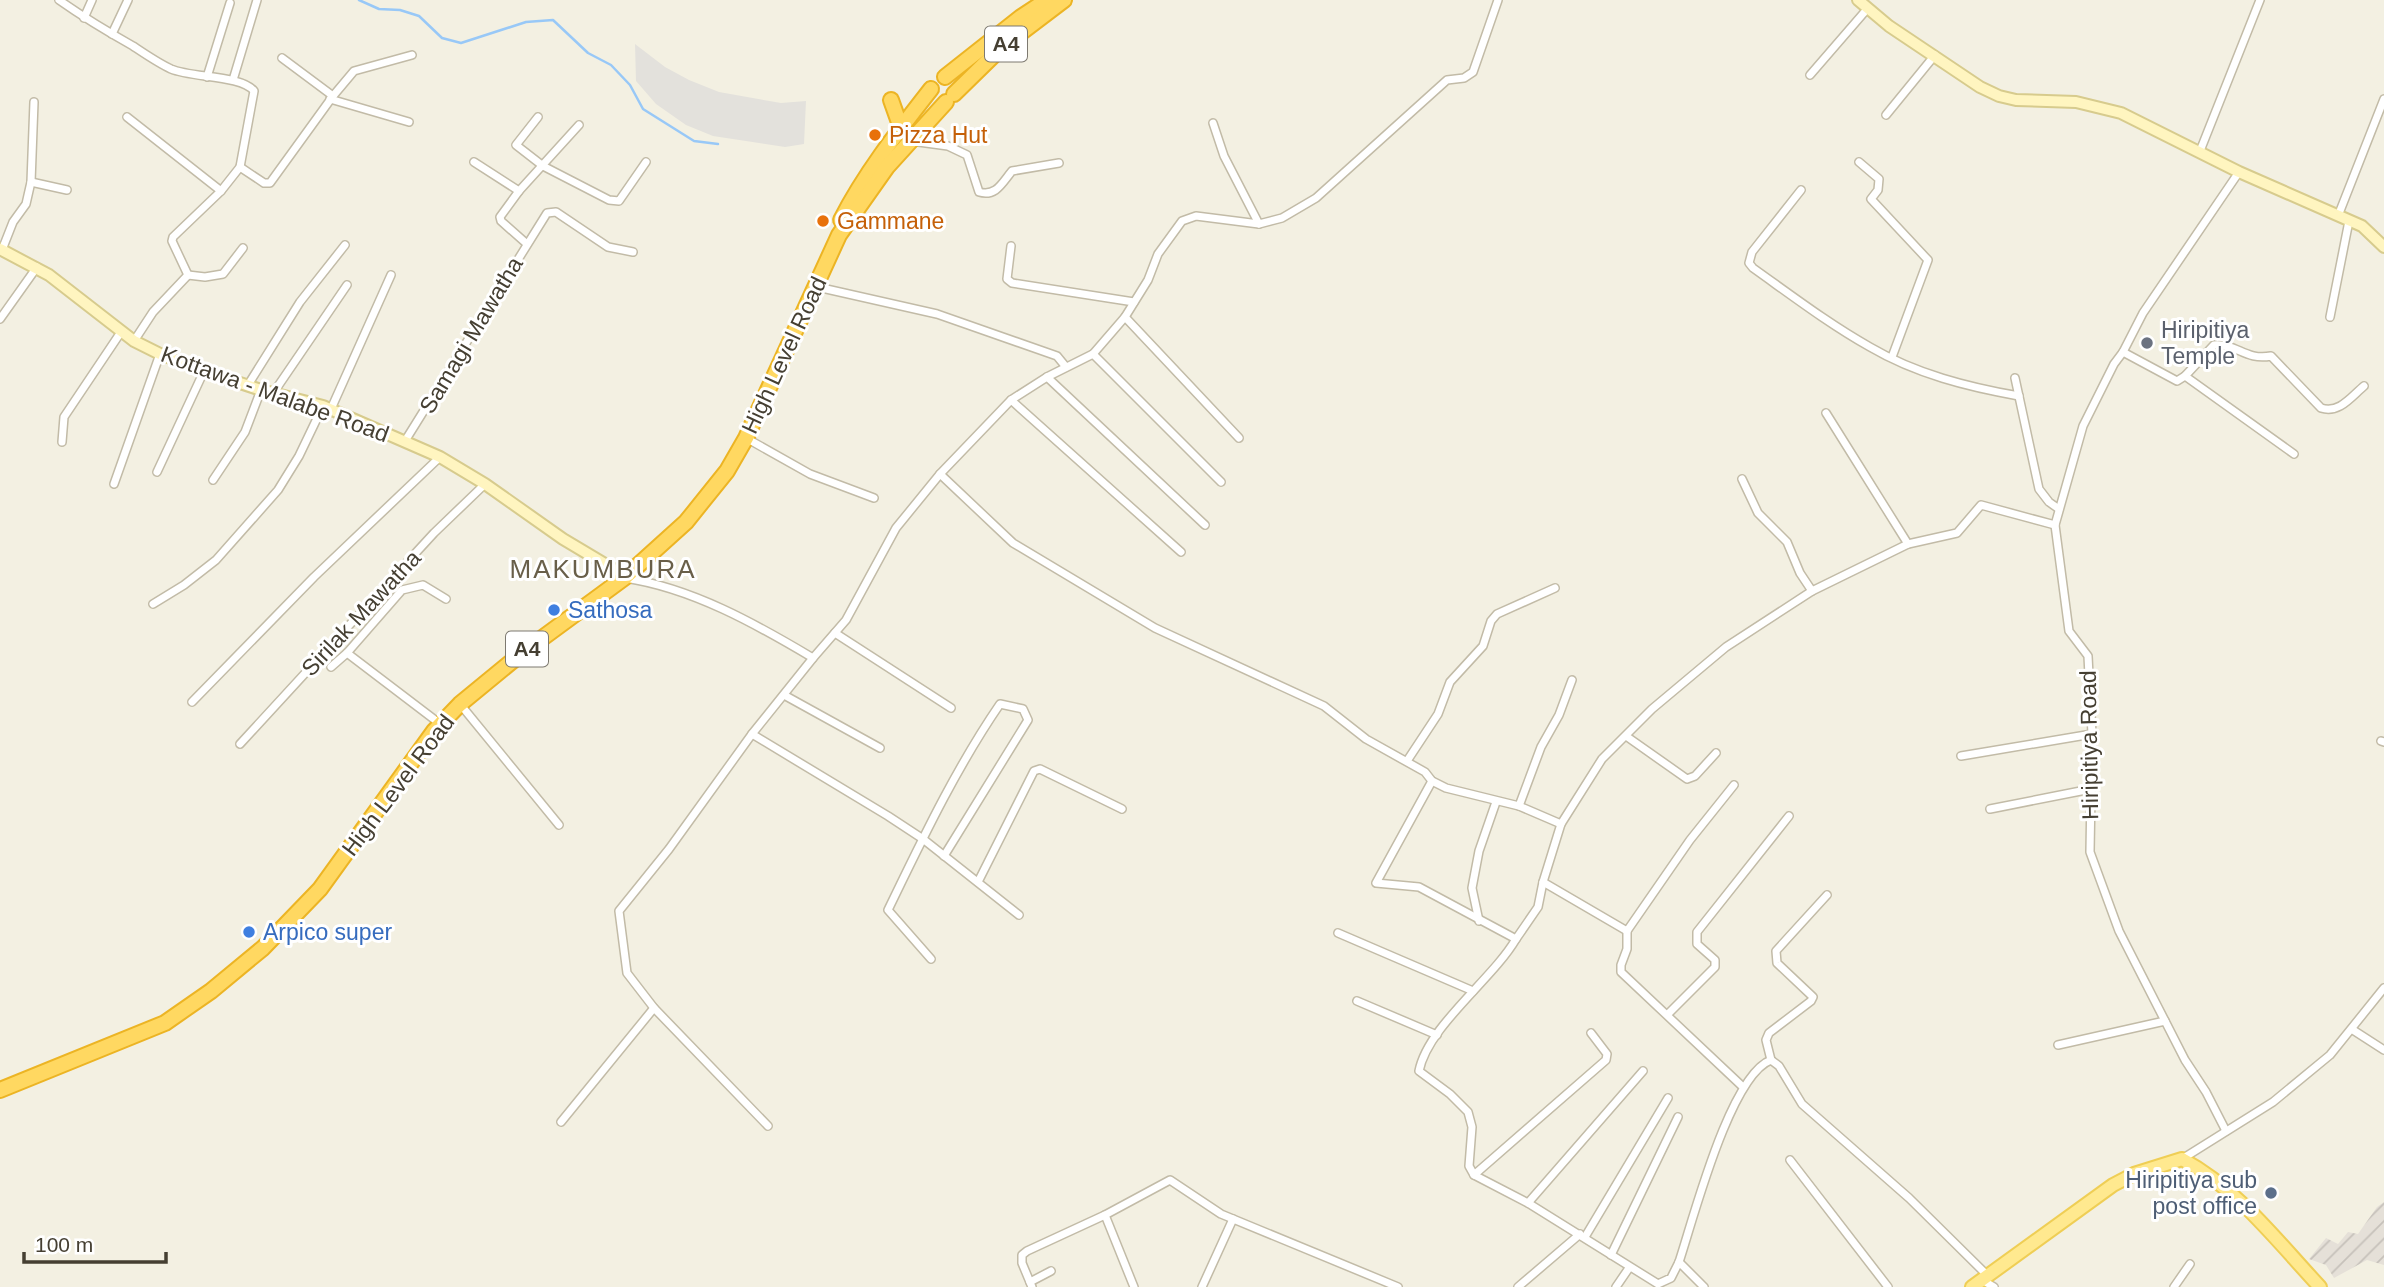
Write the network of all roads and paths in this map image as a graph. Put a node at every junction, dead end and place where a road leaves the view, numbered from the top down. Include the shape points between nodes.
1 (59, 0) edge
2 (92, 0) edge
3 (128, 0) edge
4 (257, 0) edge
5 (1047, 0) edge
6 (1064, 0) edge
7 (1498, 0) edge
8 (1858, 0) edge
9 (2260, 0) edge
10 (230, 3) dead end
11 (1868, 8) junction
12 (84, 18) junction
13 (112, 34) junction
14 (412, 55) dead end
15 (1935, 55) junction
16 (282, 58) dead end
17 (1810, 75) dead end
18 (206, 78) junction
19 (945, 78) junction
20 (233, 80) junction
21 (931, 89) junction
22 (332, 98) junction
23 (950, 98) junction
24 (2384, 99) edge
25 (891, 100) dead end
26 (34, 102) dead end
27 (1886, 115) dead end
28 (127, 117) dead end
29 (538, 117) dead end
30 (409, 122) dead end
31 (1213, 123) dead end
32 (579, 125) dead end
33 (901, 128) junction
34 (910, 141) junction
35 (2200, 151) junction
36 (474, 162) dead end
37 (646, 162) dead end
38 (1859, 162) dead end
39 (1059, 163) dead end
40 (543, 166) junction
41 (240, 167) junction
42 (2239, 172) junction
43 (31, 182) junction
44 (67, 190) dead end
45 (1801, 190) dead end
46 (221, 191) junction
47 (519, 191) junction
48 (2337, 216) junction
49 (2349, 221) junction
50 (1259, 224) junction
51 (527, 244) junction
52 (345, 245) dead end
53 (1012, 246) dead end
54 (2384, 247) edge
55 (243, 248) dead end
56 (1, 250) edge
57 (633, 252) dead end
58 (37, 267) junction
59 (188, 275) junction
60 (391, 275) dead end
61 (348, 285) dead end
62 (812, 286) junction
63 (1134, 302) junction
64 (1125, 317) junction
65 (2330, 317) dead end
66 (0, 318) edge
67 (121, 332) junction
68 (134, 341) junction
69 (2123, 352) junction
70 (160, 354) junction
71 (1093, 354) junction
72 (1892, 357) junction
73 (1066, 367) junction
74 (204, 371) junction
75 (2185, 376) junction
76 (1047, 377) junction
77 (2015, 378) dead end
78 (247, 385) junction
79 (2364, 386) dead end
80 (261, 390) junction
81 (274, 392) junction
82 (2019, 396) junction
83 (1011, 400) junction
84 (327, 408) junction
85 (1826, 413) dead end
86 (746, 438) junction
87 (1239, 438) dead end
88 (405, 441) junction
89 (62, 443) dead end
90 (2294, 454) dead end
91 (440, 457) junction
92 (157, 472) dead end
93 (940, 474) junction
94 (1742, 479) dead end
95 (213, 480) dead end
96 (1221, 482) dead end
97 (114, 484) dead end
98 (485, 484) junction
99 (874, 498) dead end
100 (2059, 509) junction
101 (1205, 525) dead end
102 (2055, 525) junction
103 (1908, 544) junction
104 (1181, 552) dead end
105 (622, 576) junction
106 (1555, 588) dead end
107 (1812, 591) junction
108 (446, 599) dead end
109 (153, 604) dead end
110 (835, 633) junction
111 (347, 653) junction
112 (813, 658) junction
113 (331, 667) dead end
114 (1573, 680) dead end
115 (784, 695) junction
116 (192, 702) dead end
117 (460, 704) junction
118 (951, 708) dead end
119 (435, 720) junction
120 (752, 734) junction
121 (2092, 734) junction
122 (1626, 736) junction
123 (240, 744) dead end
124 (880, 748) dead end
125 (1716, 753) dead end
126 (1961, 755) dead end
127 (1407, 761) junction
128 (1432, 781) junction
129 (1734, 785) dead end
130 (2091, 789) junction
131 (1496, 802) junction
132 (1519, 806) junction
133 (1122, 809) dead end
134 (1990, 809) dead end
135 (1789, 816) dead end
136 (1561, 824) junction
137 (559, 825) dead end
138 (923, 839) junction
139 (944, 856) junction
140 (978, 882) junction
141 (1543, 882) junction
142 (318, 886) junction
143 (1827, 895) dead end
144 (1019, 915) dead end
145 (1479, 921) junction
146 (1627, 931) junction
147 (1338, 933) dead end
148 (1516, 939) junction
149 (931, 959) dead end
150 (2384, 988) edge
151 (1473, 991) junction
152 (1357, 1001) dead end
153 (654, 1008) junction
154 (1668, 1014) junction
155 (2165, 1021) junction
156 (2353, 1030) junction
157 (1591, 1033) dead end
158 (1437, 1035) junction
159 (2058, 1045) dead end
160 (2384, 1050) edge
161 (1771, 1060) junction
162 (1643, 1071) dead end
163 (0, 1083) edge
164 (1743, 1087) junction
165 (0, 1090) edge
166 (1668, 1098) dead end
167 (1678, 1117) dead end
168 (561, 1122) dead end
169 (768, 1126) dead end
170 (2226, 1132) junction
171 (2182, 1159) junction
172 (1790, 1160) dead end
173 (1474, 1175) junction
174 (1528, 1203) junction
175 (1105, 1215) junction
176 (1233, 1219) junction
177 (1582, 1235) junction
178 (1611, 1255) junction
179 (1679, 1262) junction
180 (2189, 1264) dead end
181 (1629, 1268) junction
182 (1051, 1271) dead end
183 (1984, 1282) edge
184 (1031, 1284) edge
185 (1134, 1287) edge
186 (1202, 1287) edge
187 (1398, 1287) edge
188 (1518, 1287) edge
189 (1616, 1287) edge
190 (1704, 1287) edge
191 (1888, 1287) edge
192 (2174, 1287) edge
193 (2320, 1287) edge

1 - 12 street
2 - 12 street
3 - 13 street
4 - 20 street
5 - 19 highway, A4
6 - 23 highway, High Level Road / A4 via 1002,47
7 - 50 street via 1474,72 1447,80 1316,198 1283,218
8 - 11 street
9 - 35 street
10 - 18 street
11 - 15 street
11 - 17 street
12 - 13 street
13 - 18 street via 171,69
14 - 22 street via 354,71
15 - 27 street
15 - 35 street via 1999,96 2076,102 2120,113
16 - 22 street
18 - 20 street
19 - 21 highway
19 - 23 highway via 954,85
20 - 41 street via 254,91
21 - 23 highway via 935,100
21 - 33 highway, High Level Road / A4
22 - 30 street
22 - 41 street via 270,183
23 - 34 highway, High Level Road / A4
24 - 48 street
25 - 33 highway
26 - 43 street
28 - 46 street
29 - 40 street via 516,145
31 - 50 street via 1224,156
32 - 40 street
33 - 62 highway, High Level Road / A4 via 851,200
34 - 39 street via 948,146 967,155 979,192 987,194 995,192 1012,171
34 - 62 highway, High Level Road / A4 via 839,235
35 - 42 street
36 - 47 street
37 - 40 street via 619,201 609,201
38 - 72 street via 1879,179 1871,199 1928,260
40 - 47 street
41 - 46 street
42 - 48 street
42 - 69 street, Hiripitiya Road via 2143,313
43 - 44 street
43 - 56 street via 26,204
45 - 72 street via 1752,252 1749,263 1822,316
46 - 59 street via 173,237
47 - 51 street via 500,217
48 - 49 street
49 - 54 street via 2362,226
49 - 65 street
50 - 63 street via 1196,216 1182,221 1158,254
51 - 57 street, Samagi Mawatha via 547,214 556,212 608,247
51 - 88 street, Samagi Mawatha
52 - 78 street via 300,302
53 - 63 street via 1007,279 1012,284
55 - 59 street via 223,274
56 - 58 street, Kottawa - Malabe Road
58 - 66 street
58 - 67 street, Kottawa - Malabe Road
59 - 68 street via 153,312
60 - 84 street
61 - 81 street
62 - 73 street via 937,313 1057,356
62 - 86 highway, High Level Road / A4
62 - 105 highway, High Level Road / A4 via 722,467 681,518
63 - 64 street
64 - 71 street
64 - 87 street
67 - 68 street, Kottawa - Malabe Road
67 - 89 street via 64,417
68 - 70 street, Kottawa - Malabe Road
69 - 75 street via 2177,381
69 - 100 street, Hiripitiya Road via 2083,426
70 - 74 street, Kottawa - Malabe Road
70 - 97 street
71 - 73 street
71 - 96 street
72 - 82 street via 1934,376
73 - 76 street
74 - 78 street, Kottawa - Malabe Road
74 - 92 street
75 - 79 street via 2214,345 2224,344 2257,359 2271,356 2321,408 2336,410
75 - 90 street
76 - 83 street
76 - 101 street
77 - 82 street
78 - 80 street, Kottawa - Malabe Road
80 - 81 street, Kottawa - Malabe Road
80 - 95 street via 245,432
81 - 84 street, Kottawa - Malabe Road
82 - 100 street via 2039,489
83 - 93 street
83 - 104 street
84 - 88 street, Kottawa - Malabe Road
84 - 109 street via 278,490 216,560
85 - 103 street
86 - 99 street via 810,474
86 - 105 highway, High Level Road / A4 via 727,471 686,522
88 - 91 street, Kottawa - Malabe Road
91 - 98 street, Kottawa - Malabe Road
91 - 116 street
93 - 110 street via 896,528
93 - 127 street via 1013,543 1155,628 1324,706 1366,739
94 - 107 street via 1758,513 1787,542
98 - 105 street, Kottawa - Malabe Road
98 - 123 street, Sirilak Mawatha via 434,533
100 - 102 street, Hiripitiya Road
102 - 103 street via 1981,505 1957,533
102 - 121 street, Hiripitiya Road via 2069,631 2088,656
103 - 107 street
105 - 112 street via 722,609
105 - 117 highway, High Level Road / A4
105 - 119 highway, High Level Road / A4 via 519,648
106 - 127 street via 1491,621 1483,646 1450,682 1438,714
107 - 122 street via 1726,647
108 - 111 street via 423,585 402,590
110 - 112 street
110 - 118 street
111 - 113 street
111 - 119 street
112 - 115 street
114 - 132 street
115 - 120 street
115 - 124 street
117 - 137 street
117 - 142 highway, High Level Road / A4 via 434,731
119 - 142 highway, High Level Road / A4
120 - 138 street
120 - 153 street via 619,911 627,972
121 - 126 street
121 - 130 street, Hiripitiya Road
122 - 125 street via 1687,779
122 - 136 street via 1602,759
127 - 128 street
128 - 131 street
128 - 145 street via 1376,883 1419,887
129 - 146 street
130 - 134 street
130 - 155 street, Hiripitiya Road via 2090,852 2119,931
131 - 132 street
131 - 145 street via 1472,888
132 - 136 street
133 - 140 street via 1040,769 1034,771
135 - 154 street via 1697,932 1697,944 1715,960 1715,967
136 - 141 street
138 - 139 street
138 - 139 street via 1000,704 1023,709 1028,720
138 - 149 street via 888,910
139 - 140 street
140 - 144 street
141 - 146 street
141 - 148 street via 1538,907
142 - 163 highway, High Level Road / A4 via 259,943 173,1011
142 - 165 highway, High Level Road / A4 via 263,948 165,1023
143 - 161 street via 1776,951 1777,963 1813,996 1769,1032 1766,1040
145 - 148 street
146 - 154 street via 1621,972
147 - 151 street
148 - 151 street via 1506,957
150 - 156 street
151 - 158 street
152 - 158 street
153 - 168 street
153 - 169 street
154 - 164 street
155 - 159 street
155 - 170 street, Hiripitiya Road
156 - 160 street
156 - 170 street via 2273,1101
157 - 173 street via 1606,1060
158 - 173 street via 1422,1056 1419,1071 1468,1112 1472,1127 1469,1166
161 - 164 street
161 - 183 street via 1802,1104 1909,1198
162 - 174 street
164 - 179 street via 1716,1147
166 - 177 street
167 - 178 street
170 - 171 street
171 - 183 main road via 2113,1185
171 - 193 main road via 2234,1194
172 - 191 street
173 - 174 street
174 - 177 street
175 - 176 street via 1170,1180
175 - 184 street via 1022,1255
175 - 185 street
176 - 186 street
176 - 187 street
177 - 178 street
177 - 188 street
178 - 181 street
179 - 181 street via 1671,1278 1658,1284
179 - 190 street
180 - 192 street
181 - 189 street
182 - 184 street

